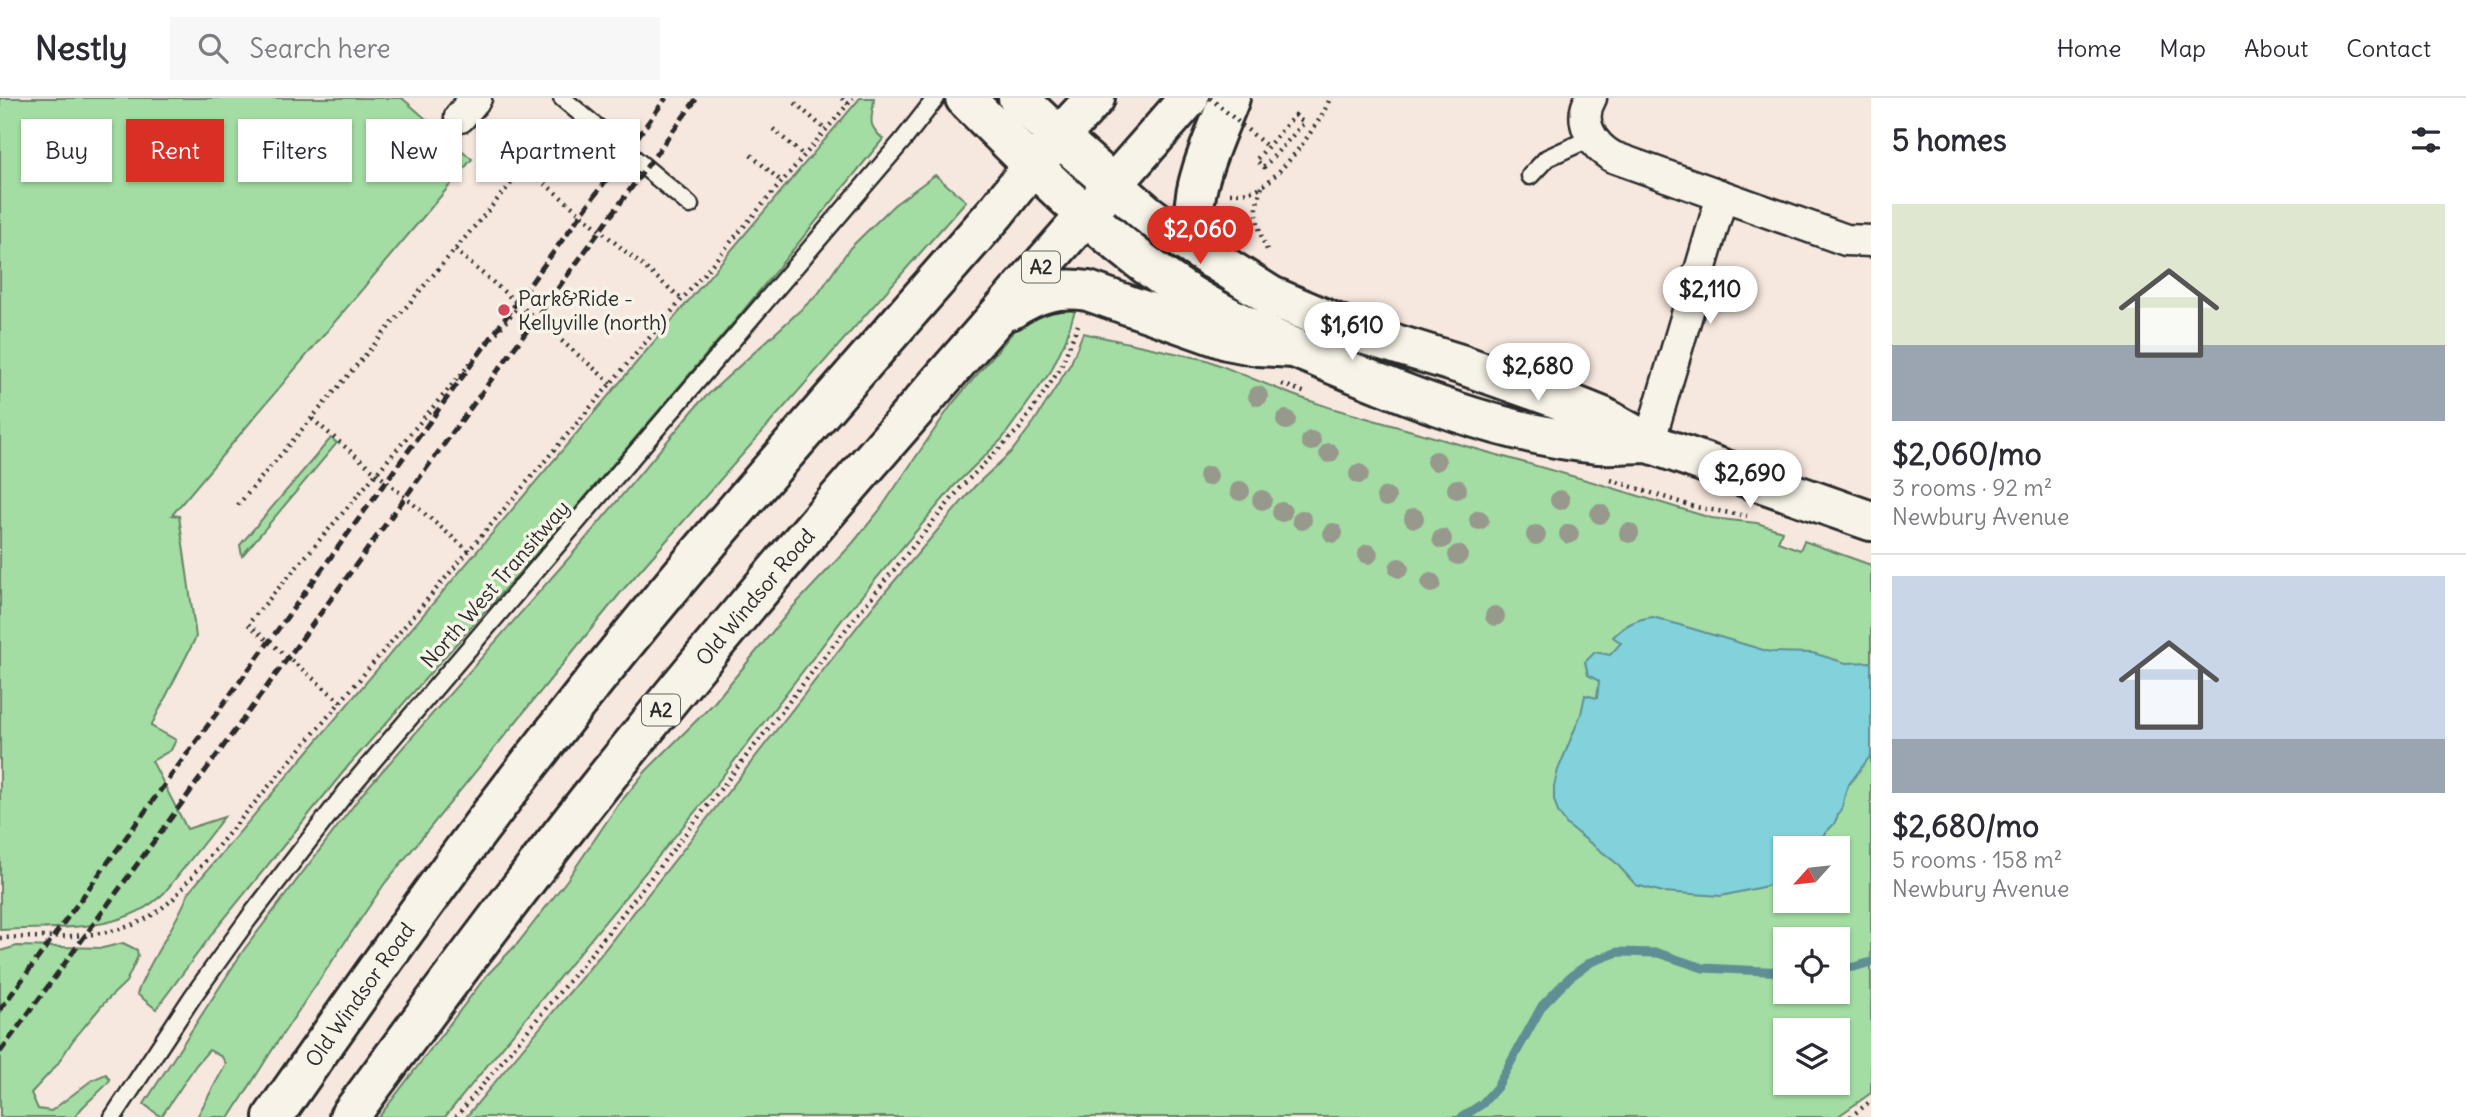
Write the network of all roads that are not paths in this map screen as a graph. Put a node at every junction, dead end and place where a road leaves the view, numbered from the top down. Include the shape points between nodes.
1 (562, 98) edge
2 (936, 98) edge
3 (965, 98) edge
4 (1018, 98) edge
5 (1094, 98) edge
6 (1189, 98) edge
7 (1230, 98) edge
8 (1591, 98) edge
9 (1059, 137) junction
10 (1591, 138) junction
11 (1033, 165) junction
12 (1530, 176) dead end
13 (1113, 185) junction
14 (1722, 196) junction
15 (690, 205) dead end
16 (1087, 214) junction
17 (1871, 241) edge
18 (1212, 259) junction
19 (995, 321) junction
20 (1294, 348) junction
21 (1649, 443) junction
22 (1871, 521) edge
23 (113, 1117) edge
24 (273, 1117) edge
25 (349, 1117) edge

1 - 15 lane
2 - 23 lane, North West Transitway via 347,791 249,918
3 - 11 main road
4 - 9 main road
5 - 9 main road, Old Windsor Road
6 - 13 main road, Old Windsor Road / A2
7 - 18 main road via 1195,206 1198,231
8 - 10 street via 1585,120
9 - 11 main road, Old Windsor Road
9 - 13 main road
10 - 12 lane via 1547,159
10 - 14 street via 1613,157
11 - 16 main road
11 - 24 main road, Old Windsor Road via 692,562 544,744
13 - 16 main road, Old Windsor Road / A2
13 - 18 main road
14 - 17 street via 1846,240
14 - 21 street
16 - 19 main road, Old Windsor Road / A2
16 - 20 main road via 1169,282
18 - 21 main road via 1271,296 1329,322 1510,381 1603,418
19 - 20 main road via 1036,295 1069,288 1227,340
19 - 25 main road, Old Windsor Road / A2 via 787,559 600,785
20 - 21 main road via 1423,400 1552,437 1602,444
21 - 22 main road

